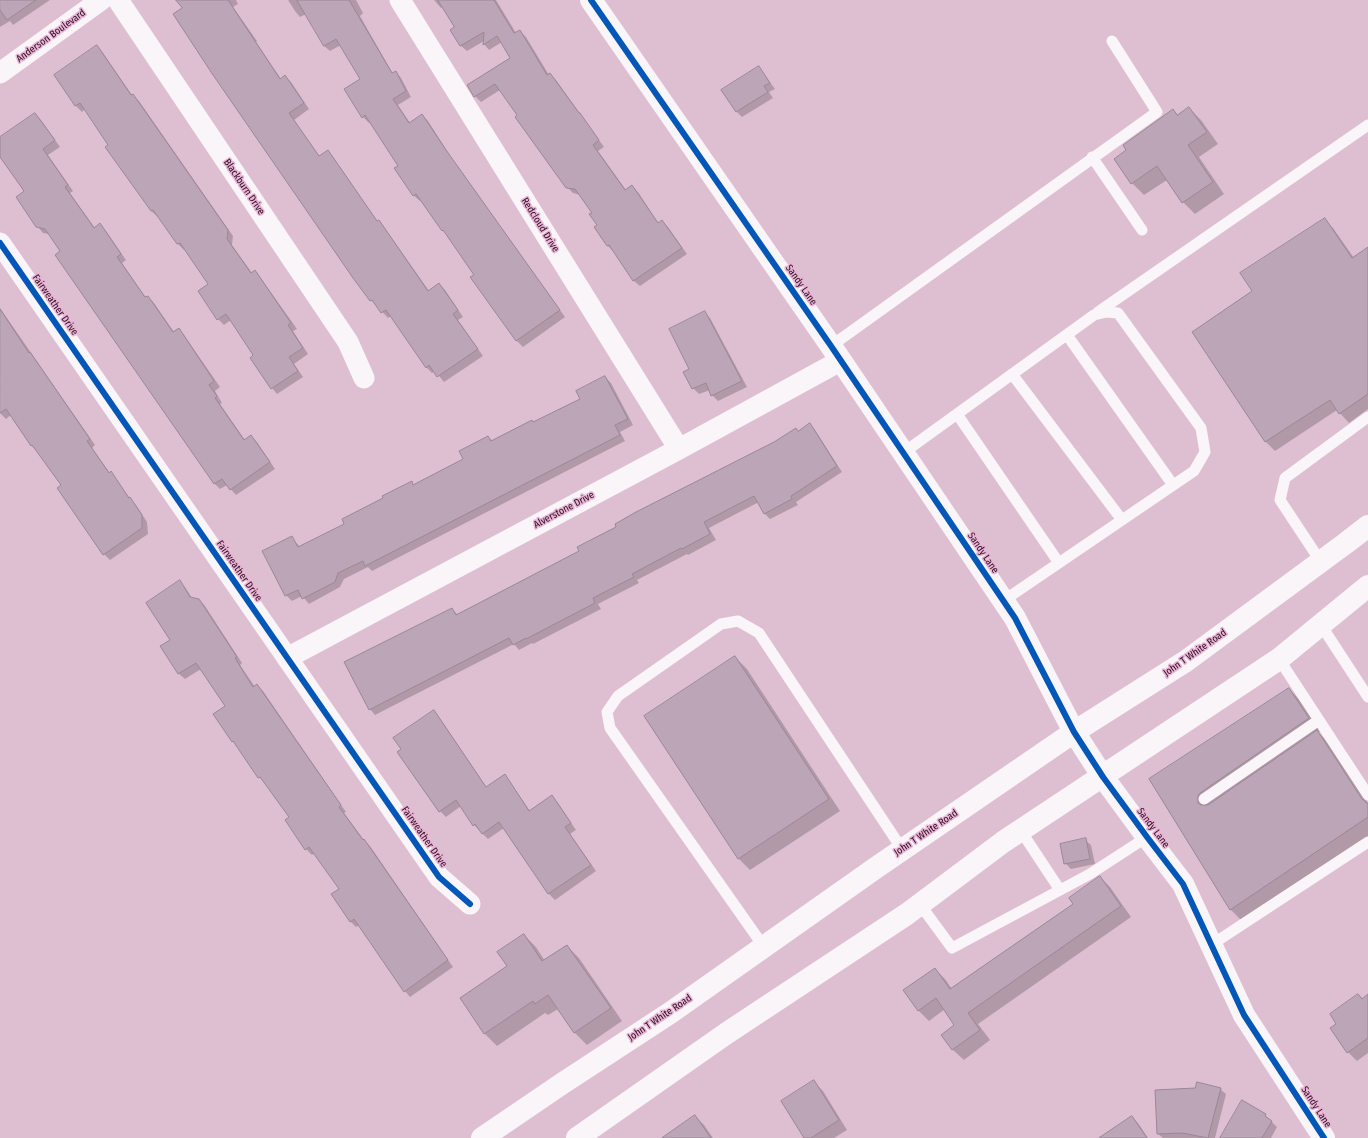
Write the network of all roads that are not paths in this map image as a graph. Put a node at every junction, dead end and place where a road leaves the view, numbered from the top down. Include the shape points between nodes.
1 (101, 0) edge
2 (118, 0) edge
3 (400, 0) edge
4 (591, 0) edge
5 (1112, 41) dead end
6 (0, 73) edge
7 (1368, 125) edge
8 (1092, 157) junction
9 (1142, 230) dead end
10 (0, 243) edge
11 (1094, 315) junction
12 (1067, 335) junction
13 (836, 354) junction
14 (1012, 374) junction
15 (364, 378) dead end
16 (957, 414) junction
17 (1368, 416) edge
18 (680, 449) junction
19 (903, 453) junction
20 (1173, 486) junction
21 (1122, 520) junction
22 (1368, 526) edge
23 (1321, 562) junction
24 (1059, 563) junction
25 (1368, 586) edge
26 (1003, 601) junction
27 (1321, 625) junction
28 (287, 658) junction
29 (1278, 659) junction
30 (1368, 697) edge
31 (1319, 720) junction
32 (1074, 732) junction
33 (1103, 777) junction
34 (1368, 795) edge
35 (1204, 799) dead end
36 (1021, 831) junction
37 (1147, 838) junction
38 (1368, 842) edge
39 (902, 850) junction
40 (1060, 890) junction
41 (470, 904) dead end
42 (919, 904) junction
43 (1211, 945) junction
44 (764, 946) junction
45 (482, 1138) edge
46 (577, 1138) edge
47 (1324, 1138) edge

1 - 6 street, Anderson Boulevard
2 - 15 street, Blackburn Drive via 348,342
3 - 18 street, Redcloud Drive
4 - 13 main road, Sandy Lane
5 - 8 lane via 1157,112
7 - 11 lane
8 - 9 lane
8 - 13 lane
10 - 28 street, Fairweather Drive
11 - 12 lane
11 - 20 lane via 1118,313 1201,428 1205,452 1194,471
12 - 14 lane
12 - 20 lane
13 - 18 street, Alverstone Drive
13 - 19 main road, Sandy Lane
14 - 16 lane
14 - 21 lane
16 - 19 lane
16 - 24 lane
17 - 23 lane via 1285,478 1280,500
18 - 28 street, Alverstone Drive
19 - 26 main road, Sandy Lane
20 - 21 lane
21 - 24 lane
22 - 23 main road, John T White Road
23 - 32 main road, John T White Road via 1186,661
24 - 26 lane
25 - 27 main road
26 - 32 main road, Sandy Lane via 1015,618
27 - 29 main road
27 - 30 lane
28 - 41 street, Fairweather Drive via 439,877
29 - 31 lane
29 - 33 main road
31 - 34 lane
31 - 35 lane
32 - 33 main road, Sandy Lane
32 - 39 main road, John T White Road
33 - 36 main road
33 - 37 main road, Sandy Lane
36 - 40 lane
36 - 42 main road
37 - 40 lane
37 - 43 main road, Sandy Lane via 1183,884
38 - 43 lane
39 - 44 main road, John T White Road
39 - 44 lane via 759,633 738,621 714,628 618,696 607,712 610,728
40 - 42 lane via 952,948
42 - 46 main road
43 - 47 main road, Sandy Lane via 1244,1015
44 - 45 main road, John T White Road via 670,1013

